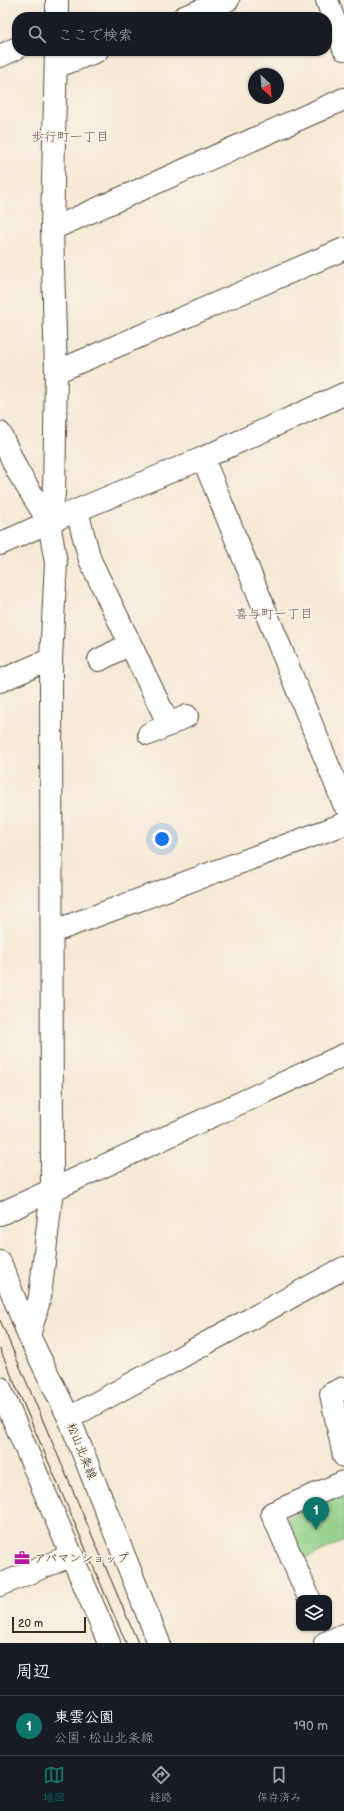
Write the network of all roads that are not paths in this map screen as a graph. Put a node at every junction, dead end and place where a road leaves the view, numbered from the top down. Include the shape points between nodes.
1 (57, 0) edge
2 (228, 0) edge
3 (327, 0) edge
4 (57, 12) edge
5 (197, 12) edge
6 (331, 12) edge
7 (332, 14) edge
8 (344, 49) edge
9 (12, 50) edge
10 (0, 56) edge
11 (71, 56) edge
12 (56, 59) edge
13 (344, 99) edge
14 (52, 228) junction
15 (344, 249) edge
16 (56, 372) junction
17 (344, 394) edge
18 (0, 433) edge
19 (203, 458) junction
20 (77, 511) junction
21 (49, 522) junction
22 (0, 544) edge
23 (130, 644) junction
24 (52, 659) junction
25 (99, 660) dead end
26 (0, 681) edge
27 (149, 734) dead end
28 (344, 804) edge
29 (344, 824) edge
30 (52, 932) junction
31 (344, 1055) edge
32 (52, 1189) junction
33 (0, 1214) edge
34 (0, 1262) edge
35 (344, 1268) edge
36 (29, 1336) junction
37 (344, 1388) edge
38 (2, 1398) edge
39 (69, 1418) junction
40 (344, 1456) edge
41 (344, 1482) edge
42 (72, 1555) junction
43 (0, 1585) edge
44 (308, 1595) edge
45 (109, 1643) edge
46 (159, 1643) edge

1 - 4 street
2 - 5 street
3 - 6 street
7 - 8 street
9 - 10 street
11 - 12 street
12 - 14 street
13 - 14 street
14 - 16 street
15 - 16 street
16 - 21 street via 54,494
17 - 19 street
18 - 21 street via 18,472
19 - 20 street
19 - 28 street
20 - 21 street
20 - 23 street via 90,560
21 - 22 street
21 - 24 street via 56,563
23 - 25 street
23 - 27 street via 178,720
24 - 26 street
24 - 30 street
29 - 30 street
30 - 32 street
31 - 32 street
32 - 33 street
32 - 36 street via 40,1296
34 - 36 street, 松山北条線
35 - 39 street
36 - 39 street, 松山北条線
37 - 40 street via 331,1394
38 - 42 street
39 - 46 street, 松山北条線
41 - 44 street via 272,1513
42 - 43 street
42 - 45 street

